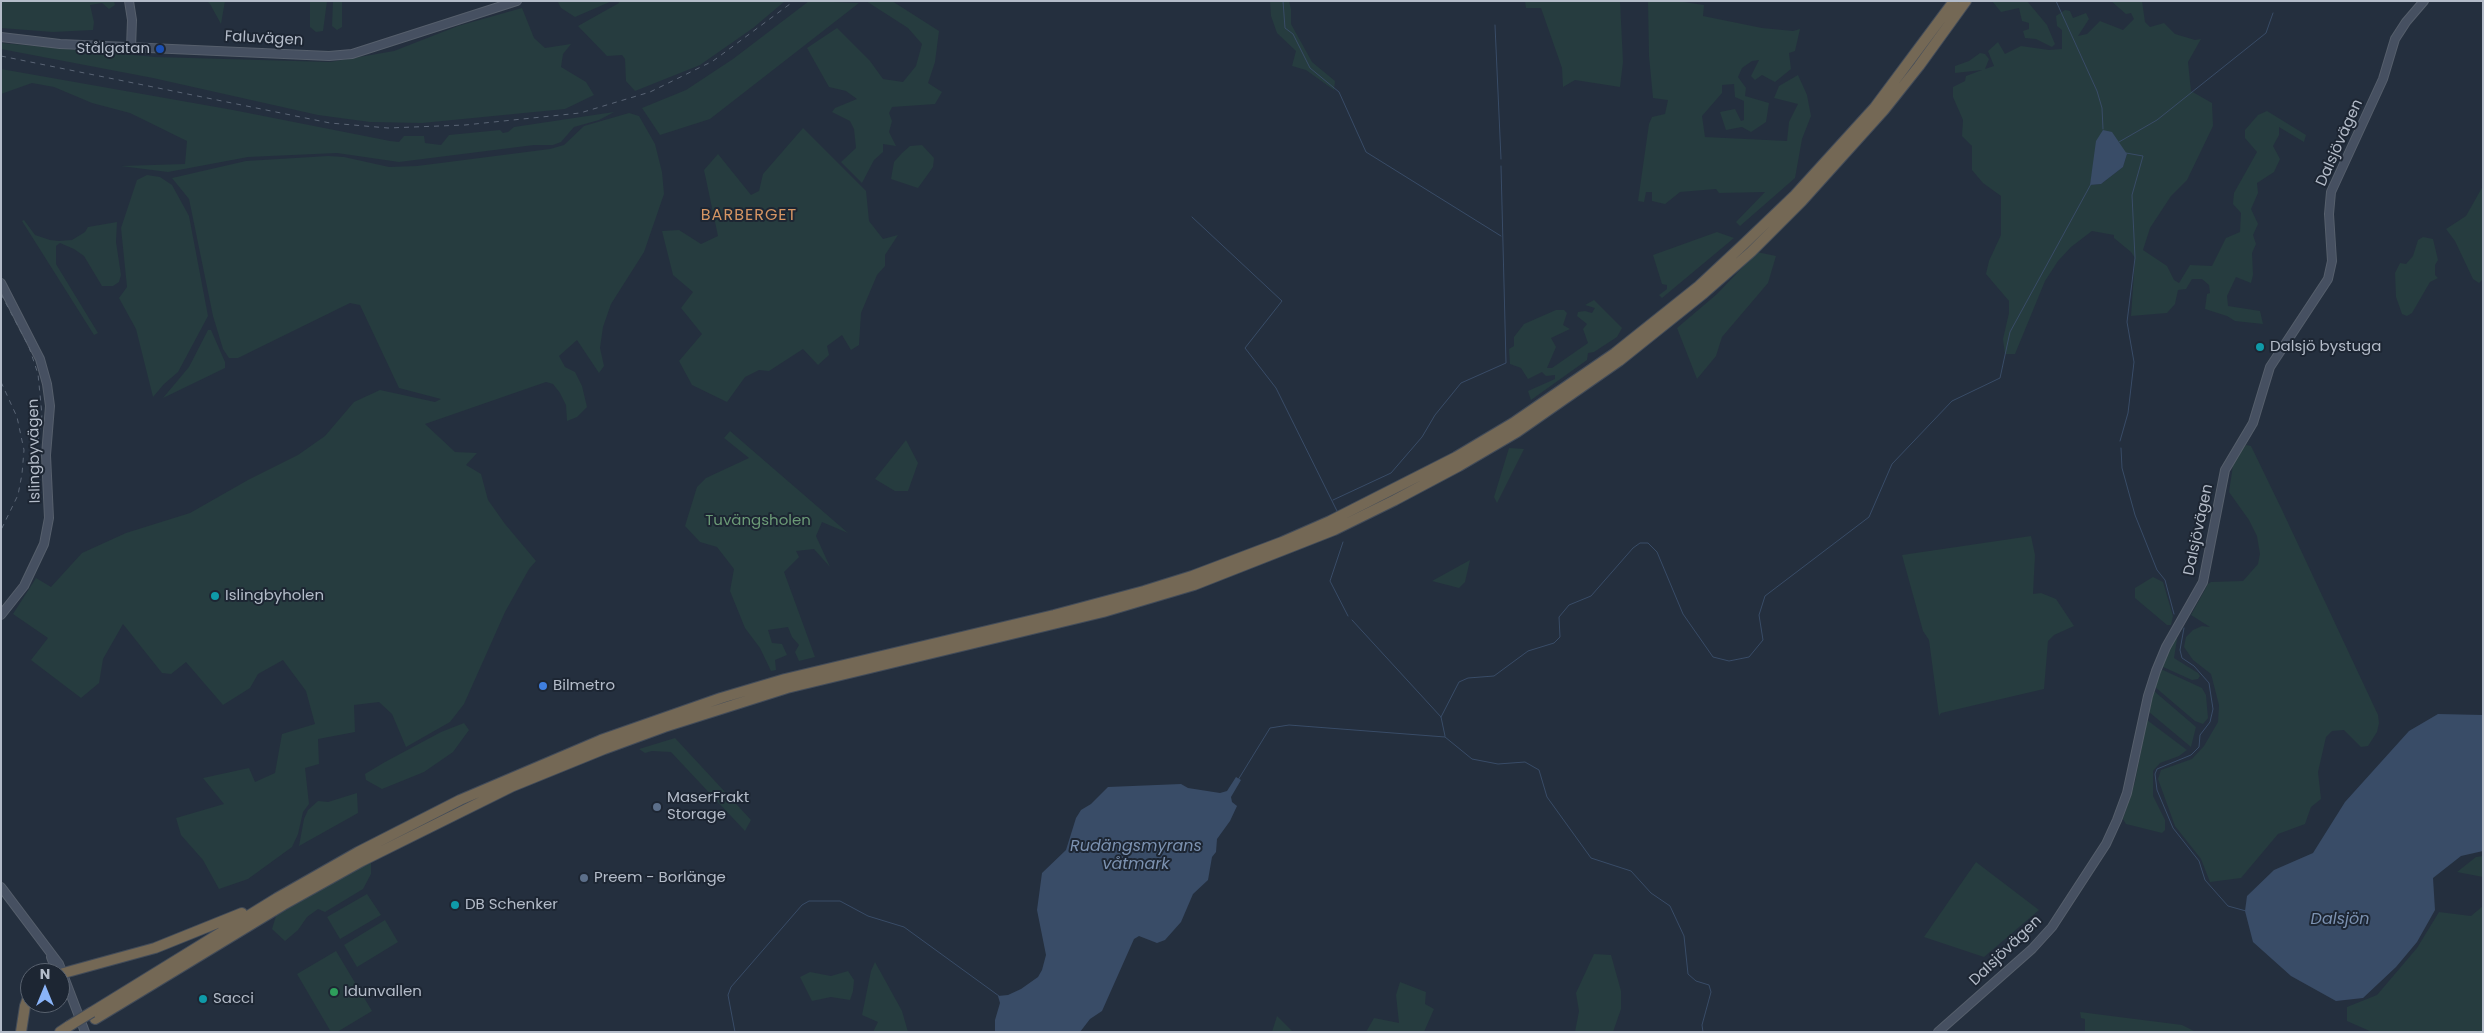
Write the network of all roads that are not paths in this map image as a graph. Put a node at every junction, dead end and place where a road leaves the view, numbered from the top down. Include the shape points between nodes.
1 (129, 1) edge
2 (517, 1) edge
3 (1954, 1) edge
4 (1966, 1) edge
5 (2424, 1) edge
6 (1, 36) edge
7 (131, 48) junction
8 (1, 283) edge
9 (1, 615) edge
10 (1, 887) edge
11 (277, 898) junction
12 (54, 963) edge
13 (70, 972) edge
14 (70, 994) edge
15 (23, 1013) edge
16 (93, 1016) junction
17 (71, 1029) edge
18 (21, 1032) edge
19 (60, 1032) edge
20 (85, 1032) edge
21 (1938, 1032) edge

1 - 7 street
2 - 7 street, Faluvägen via 352,54 329,56
3 - 11 highway via 1909,63 1839,148 1795,195 1705,280 1565,389 1424,474 1282,542 1144,591 785,679 610,737 460,800
4 - 16 highway via 1884,110 1802,201 1750,252 1619,361 1516,432 1451,470 1334,530 1194,585 1094,615 787,688 604,749 514,786 362,860
5 - 21 street, Dalsjövägen via 2395,39 2383,79 2331,192 2332,261 2328,279 2270,367 2253,423 2225,470 2203,582 2156,671 2127,793 2106,844 2052,927 2032,949
6 - 7 street, Faluvägen via 60,44
8 - 9 street, Islingbyvägen via 40,359 50,406 46,454 49,518 44,544 24,586
10 - 12 street
11 - 13 highway via 189,936
11 - 16 highway
14 - 20 street
15 - 18 highway
16 - 17 highway, bridge
17 - 19 highway

